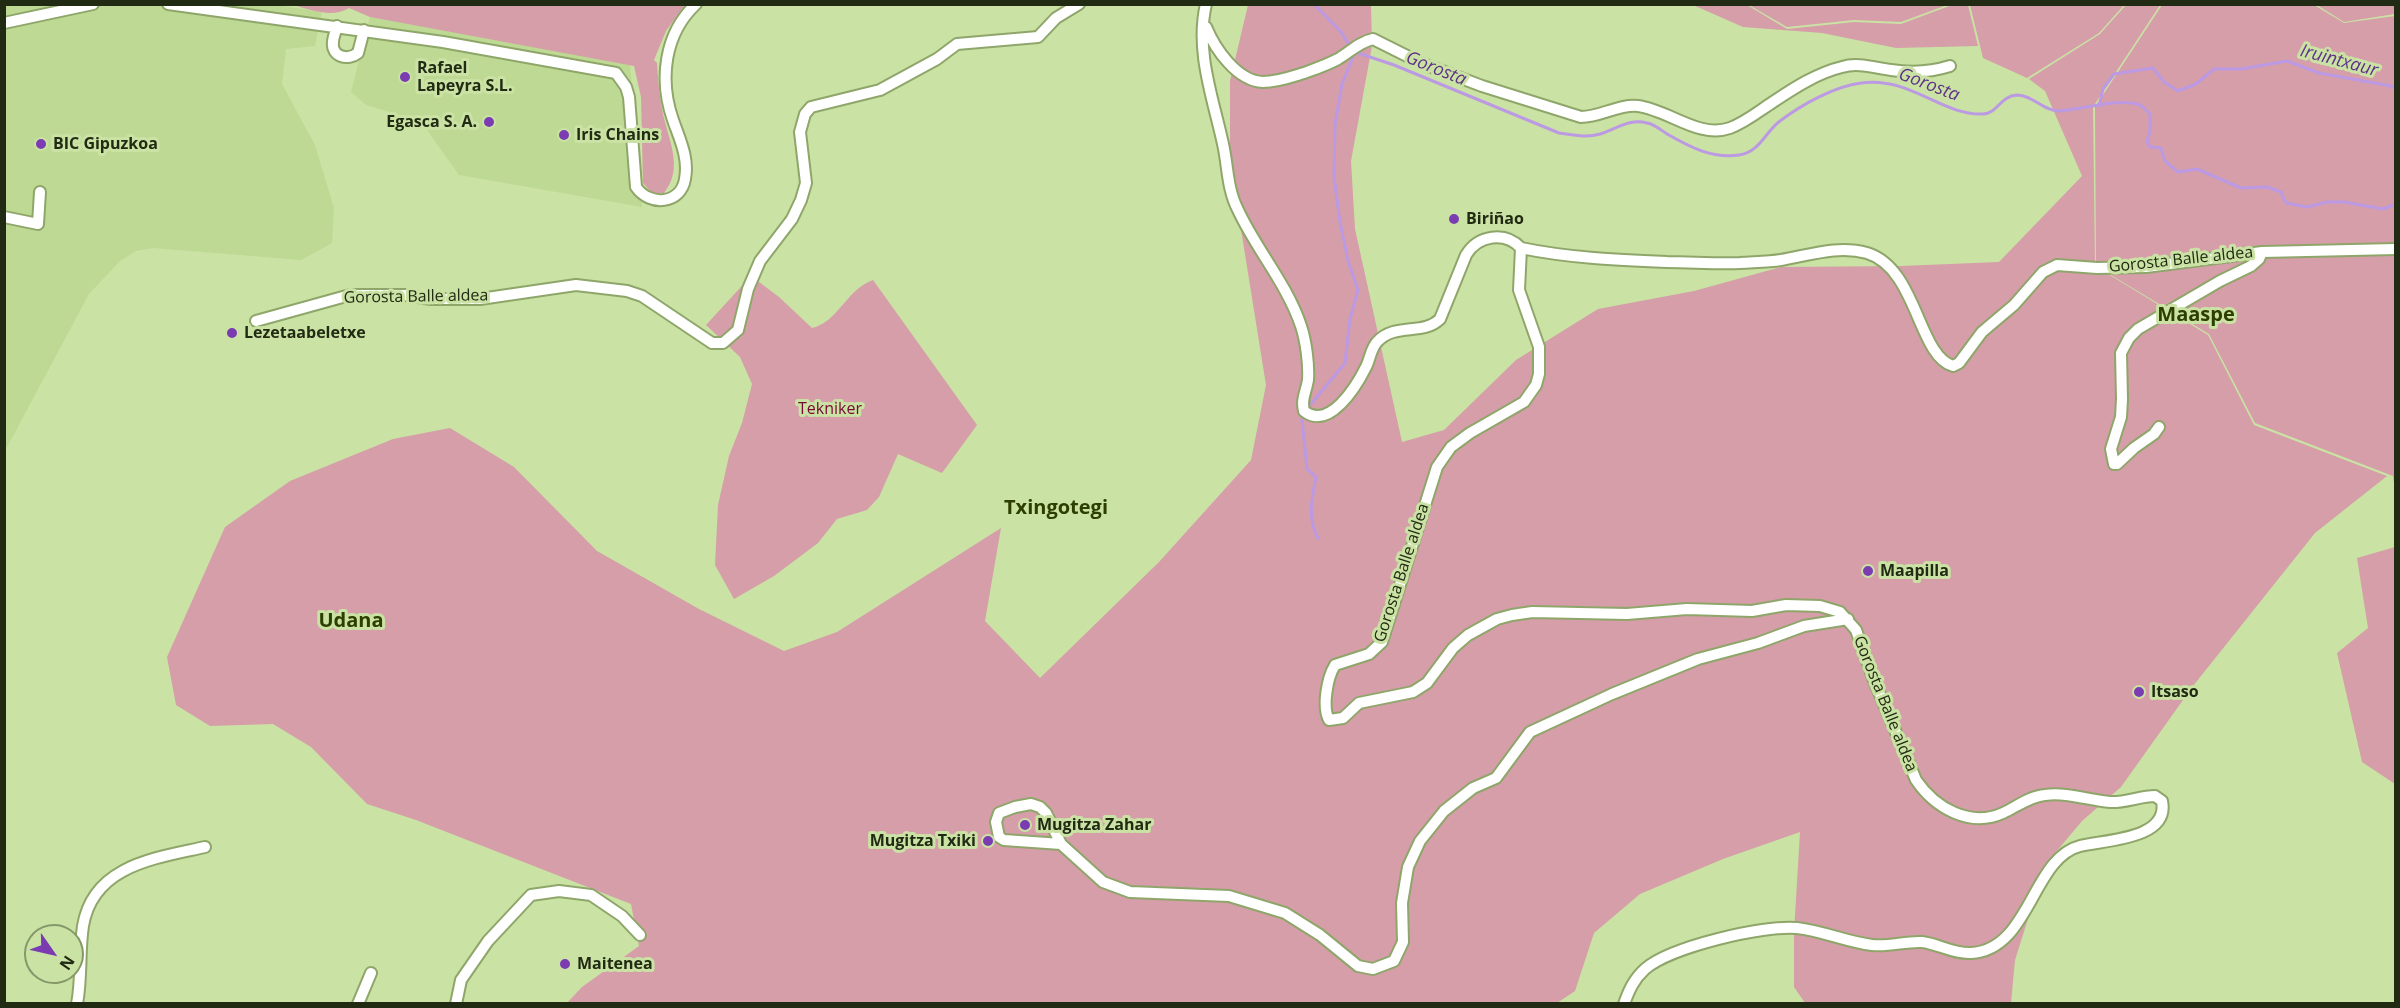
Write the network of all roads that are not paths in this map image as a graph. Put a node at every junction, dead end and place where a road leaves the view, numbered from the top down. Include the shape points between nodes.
1 (93, 4) edge
2 (168, 4) edge
3 (696, 4) edge
4 (1079, 4) edge
5 (1206, 4) edge
6 (4, 23) edge
7 (1205, 24) junction
8 (343, 27) junction
9 (364, 30) junction
10 (1950, 66) dead end
11 (40, 192) dead end
12 (4, 217) edge
13 (1521, 248) junction
14 (2396, 249) edge
15 (2262, 252) junction
16 (256, 321) dead end
17 (2159, 428) dead end
18 (1848, 619) junction
19 (1061, 844) junction
20 (205, 847) dead end
21 (640, 935) dead end
22 (371, 974) dead end
23 (77, 1004) edge
24 (358, 1004) edge
25 (456, 1004) edge
26 (1624, 1004) edge

1 - 6 street
2 - 8 street
3 - 9 street via 678,26 666,65 668,101 686,164 681,190 664,201 648,198 636,187 629,97 616,73
4 - 16 street, Gorosta Balle aldea via 1056,18 1038,37 957,44 880,90 811,107 800,132 806,183 801,200 792,219 760,261 738,330 723,344 712,343 642,296 576,285 469,299 350,295
5 - 7 street, Gorosta Balle aldea
7 - 10 street via 1222,55 1255,80 1280,80 1322,67 1373,39 1421,63 1482,86 1581,117 1639,106 1707,130 1738,124 1801,85 1841,67 1860,65 1918,72
7 - 13 street, Gorosta Balle aldea via 1205,74 1231,194 1302,328 1308,380 1301,402 1308,415 1323,416 1337,408 1378,340 1406,328 1429,328 1440,320 1466,255 1476,244 1506,238
8 - 9 street
8 - 9 street via 332,44 343,57 358,53
11 - 12 street via 39,224
13 - 15 street, Gorosta Balle aldea via 1605,260 1703,262 1779,260 1832,250 1866,253 1893,273 1907,292 1934,349 1953,366 2043,272 2056,265 2146,267
13 - 18 street, Gorosta Balle aldea via 1519,290 1539,347 1536,385 1524,402 1460,440 1443,457 1382,642 1369,654 1335,665 1329,679 1329,720 1343,718 1359,703 1421,688 1468,635 1512,615 1550,611 1627,614 1687,609 1752,610 1805,604 1831,609
14 - 15 street, Gorosta Balle aldea
15 - 17 street, Gorosta Balle aldea via 2251,266 2162,313 2123,345 2121,417 2111,449 2114,464
18 - 19 street, Gorosta Balle aldea via 1804,626 1698,659 1612,693 1530,732 1496,778 1473,788 1444,811 1420,841 1408,867 1402,903 1403,942 1394,961 1373,969 1358,966 1285,913 1229,896 1130,892 1102,882
18 - 26 street, Gorosta Balle aldea via 1857,630 1916,780 1925,794 1949,810 1969,817 1990,818 2045,795 2120,802 2155,796 2164,808 2160,817 2136,835 2080,846 2061,857 2017,924 2001,941 1979,952 1957,952 1921,942 1873,945 1794,928 1758,932 1695,944 1658,960 1636,978
19 - 19 street, Gorosta Balle aldea via 1004,840 996,830 999,813 1031,804 1040,807
20 - 23 street via 140,862 110,877 94,896 83,925
21 - 25 street via 622,916 591,895 559,891 531,895 488,941 461,980
22 - 24 street

